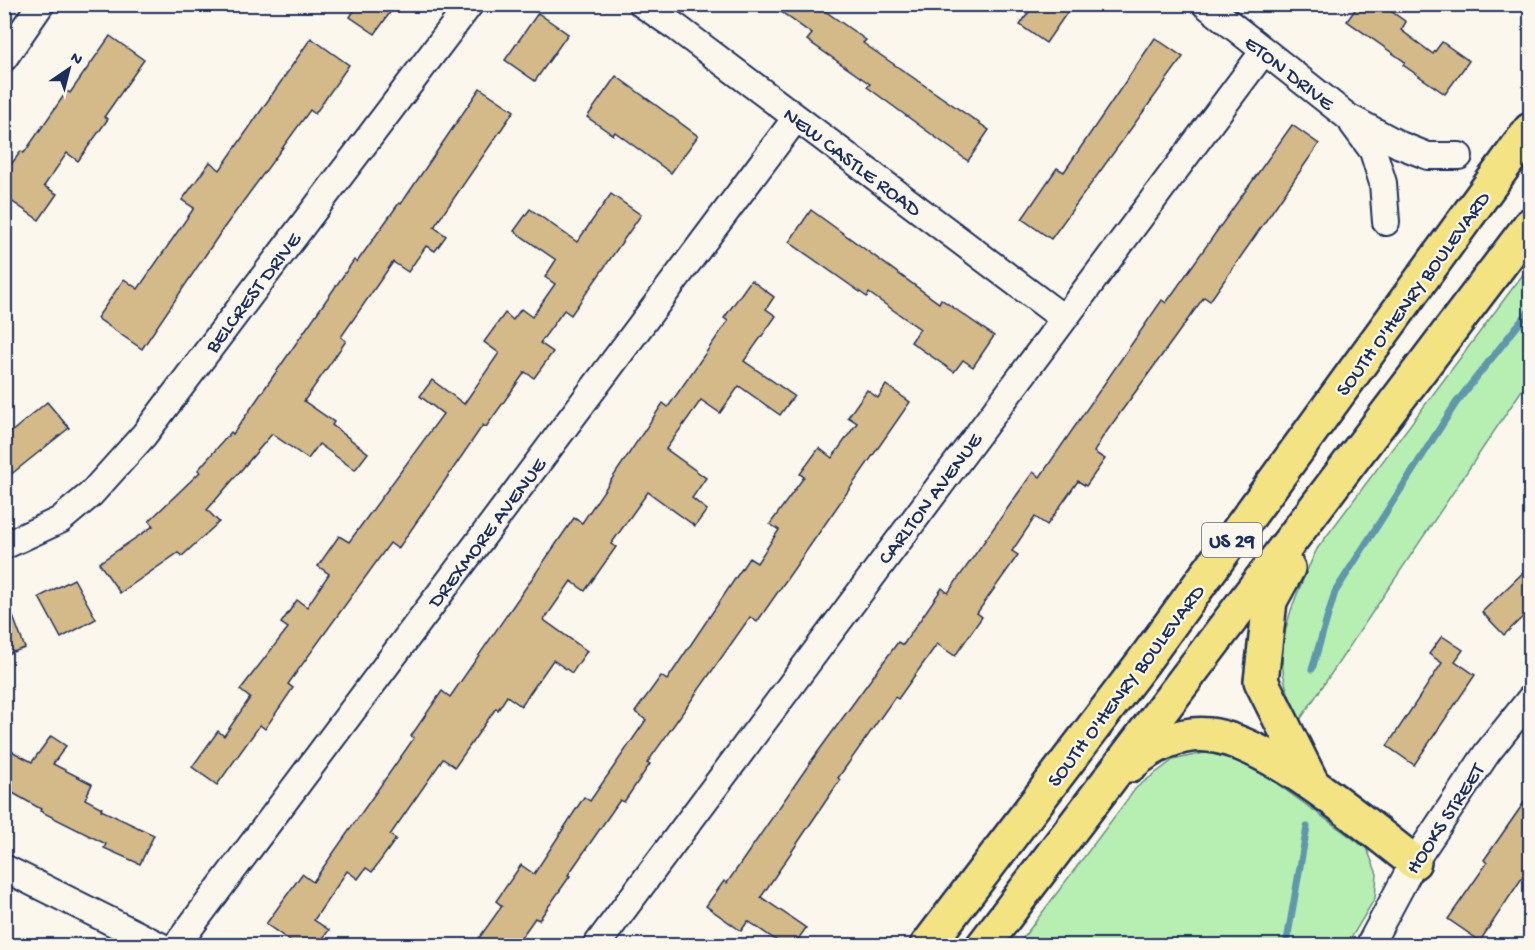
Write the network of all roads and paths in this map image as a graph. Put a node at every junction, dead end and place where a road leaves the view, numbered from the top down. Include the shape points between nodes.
1 (41, 4) edge
2 (470, 4) edge
3 (642, 4) edge
4 (1205, 4) edge
5 (1264, 51) junction
6 (4, 58) edge
7 (1348, 117) junction
8 (796, 118) junction
9 (1530, 130) edge
10 (1459, 156) dead end
11 (1386, 222) dead end
12 (1530, 225) edge
13 (1063, 318) junction
14 (1335, 484) junction
15 (4, 546) edge
16 (1530, 699) edge
17 (1313, 785) junction
18 (1095, 797) junction
19 (1414, 862) junction
20 (4, 868) edge
21 (159, 945) edge
22 (176, 945) edge
23 (596, 945) edge
24 (927, 945) edge
25 (983, 945) edge
26 (1369, 945) edge

1 - 6 street
2 - 15 street, BELCREST DRIVE via 144,435 91,494 60,520
3 - 8 street, NEW CASTLE ROAD
4 - 5 street, ETON DRIVE
5 - 7 street, ETON DRIVE
5 - 13 street, CARLTON AVENUE
7 - 10 street, ETON DRIVE via 1428,156
7 - 11 street, ETON DRIVE via 1373,151 1383,183
8 - 13 street, NEW CASTLE ROAD
8 - 22 street, DREXMORE AVENUE
9 - 24 highway, SOUTH O'HENRY BOULEVARD / US 29 via 1143,663
12 - 14 highway, SOUTH O'HENRY BOULEVARD / US 29
13 - 23 street, CARLTON AVENUE
14 - 17 highway via 1270,601 1261,681
14 - 18 highway, SOUTH O'HENRY BOULEVARD / US 29
16 - 19 street, HOOKS STREET via 1487,753
17 - 18 highway via 1235,741 1208,735 1171,738 1141,755
17 - 19 highway
18 - 25 highway, SOUTH O'HENRY BOULEVARD / US 29
19 - 26 street, HOOKS STREET
20 - 21 street

